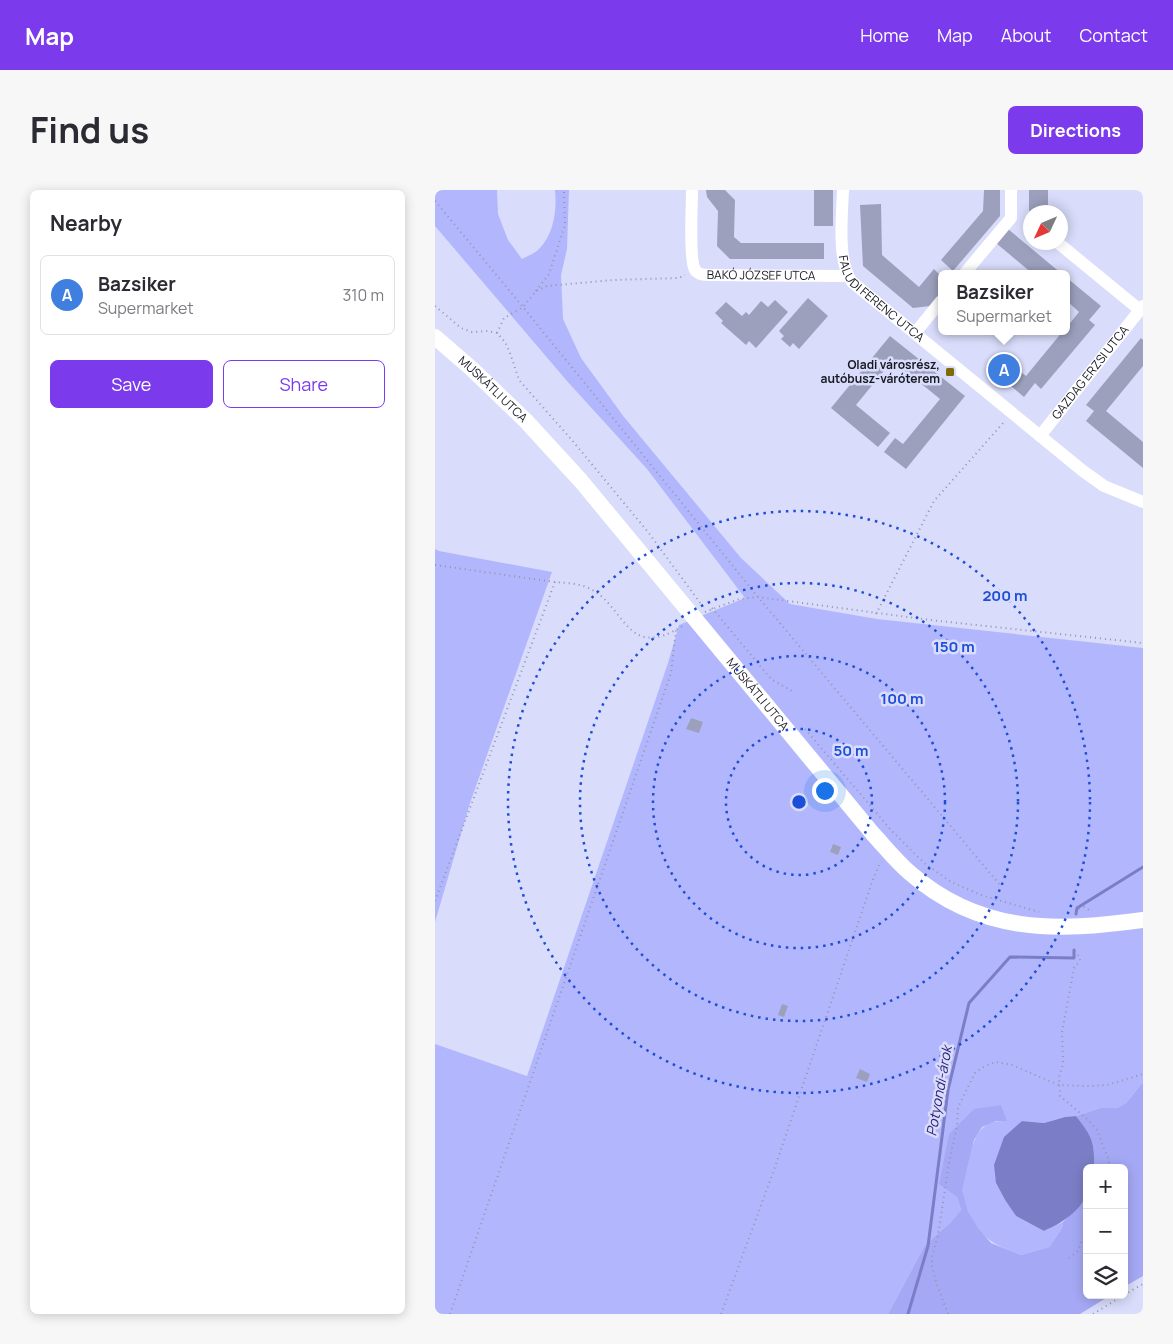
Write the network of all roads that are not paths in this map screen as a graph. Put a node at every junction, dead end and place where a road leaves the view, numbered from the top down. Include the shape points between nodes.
1 (692, 190) edge
2 (843, 190) edge
3 (1011, 190) edge
4 (1067, 250) edge
5 (967, 270) edge
6 (847, 275) junction
7 (938, 305) edge
8 (1142, 308) edge
9 (915, 333) junction
10 (435, 337) edge
11 (1040, 436) junction
12 (1143, 502) edge
13 (1143, 920) edge

1 - 6 street, BAKÓ JÓZSEF UTCA via 694,268 702,274
2 - 6 street, FALUDI FERENC UTCA via 842,259
3 - 5 street via 1011,218
4 - 8 street, GAZDAG ERZSI UTCA
6 - 9 street, FALUDI FERENC UTCA
7 - 9 street
8 - 11 street, GAZDAG ERZSI UTCA
9 - 11 street, FALUDI FERENC UTCA
10 - 13 main road, MUSKÁTLI UTCA via 526,421 581,481 890,854 910,873 956,904 1001,921 1070,927
11 - 12 street, FALUDI FERENC UTCA via 1104,486

